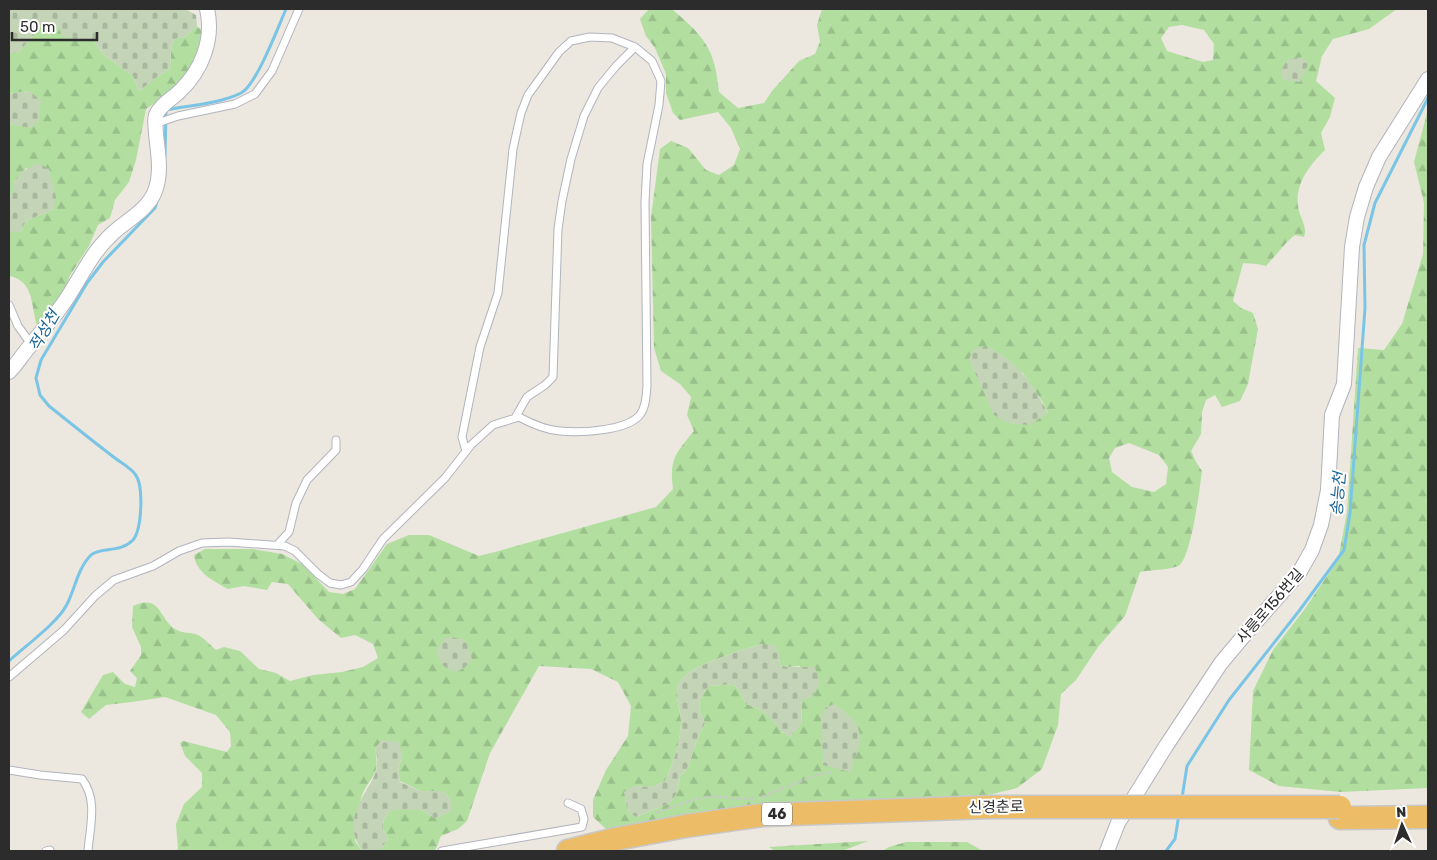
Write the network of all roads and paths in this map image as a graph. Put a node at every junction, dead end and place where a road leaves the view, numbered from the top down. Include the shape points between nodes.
1 (207, 9) edge
2 (299, 9) edge
3 (635, 47) junction
4 (1428, 79) edge
5 (155, 124) junction
6 (9, 304) edge
7 (31, 344) junction
8 (9, 372) edge
9 (516, 418) junction
10 (336, 440) dead end
11 (466, 451) junction
12 (277, 545) junction
13 (9, 677) edge
14 (9, 770) edge
15 (831, 772) dead end
16 (568, 802) dead end
17 (1428, 806) edge
18 (1340, 812) junction
19 (650, 815) dead end
20 (990, 815) junction
21 (1428, 817) edge
22 (488, 843) junction
23 (88, 851) edge
24 (442, 851) edge
25 (490, 851) edge
26 (568, 851) edge
27 (612, 851) edge
28 (1107, 851) edge

1 - 5 street via 209,32 202,61 186,84 160,109
2 - 5 lane via 272,70 255,94 235,104
3 - 9 lane via 598,88 584,116 567,176 558,229 553,377 527,397
3 - 9 lane via 652,61 661,81 660,105 647,164 645,202 646,402 640,415 629,423 582,431 560,431
3 - 11 lane via 612,38 590,37 571,41 558,52 528,95 513,149 498,293 480,347 462,437
4 - 28 street, 사릉로156번길 via 1378,157 1357,217 1352,248 1344,384 1332,415 1328,490 1312,550 1300,573 1246,632 1207,682 1123,815
5 - 7 street via 159,174 156,190 147,205 96,250 68,296
6 - 7 lane via 18,326
7 - 8 street
9 - 11 lane via 493,425
10 - 12 lane via 336,450 307,480 296,503 289,532
11 - 12 lane via 445,478 383,538 352,582 330,583 295,551
12 - 13 lane via 202,543 114,580 64,630
14 - 23 lane via 82,779 88,787 93,811
15 - 19 path via 816,774 762,798 713,796
16 - 22 lane via 580,809 584,819 582,827
17 - 18 highway, 신경춘로 / 46
18 - 20 highway, 신경춘로 / 46, bridge
18 - 21 highway, 신경춘로 / 46
20 - 26 highway, 신경춘로 / 46 via 763,815 651,832
20 - 27 highway, 신경춘로 / 46 via 790,826 702,835
22 - 24 lane
22 - 25 lane

